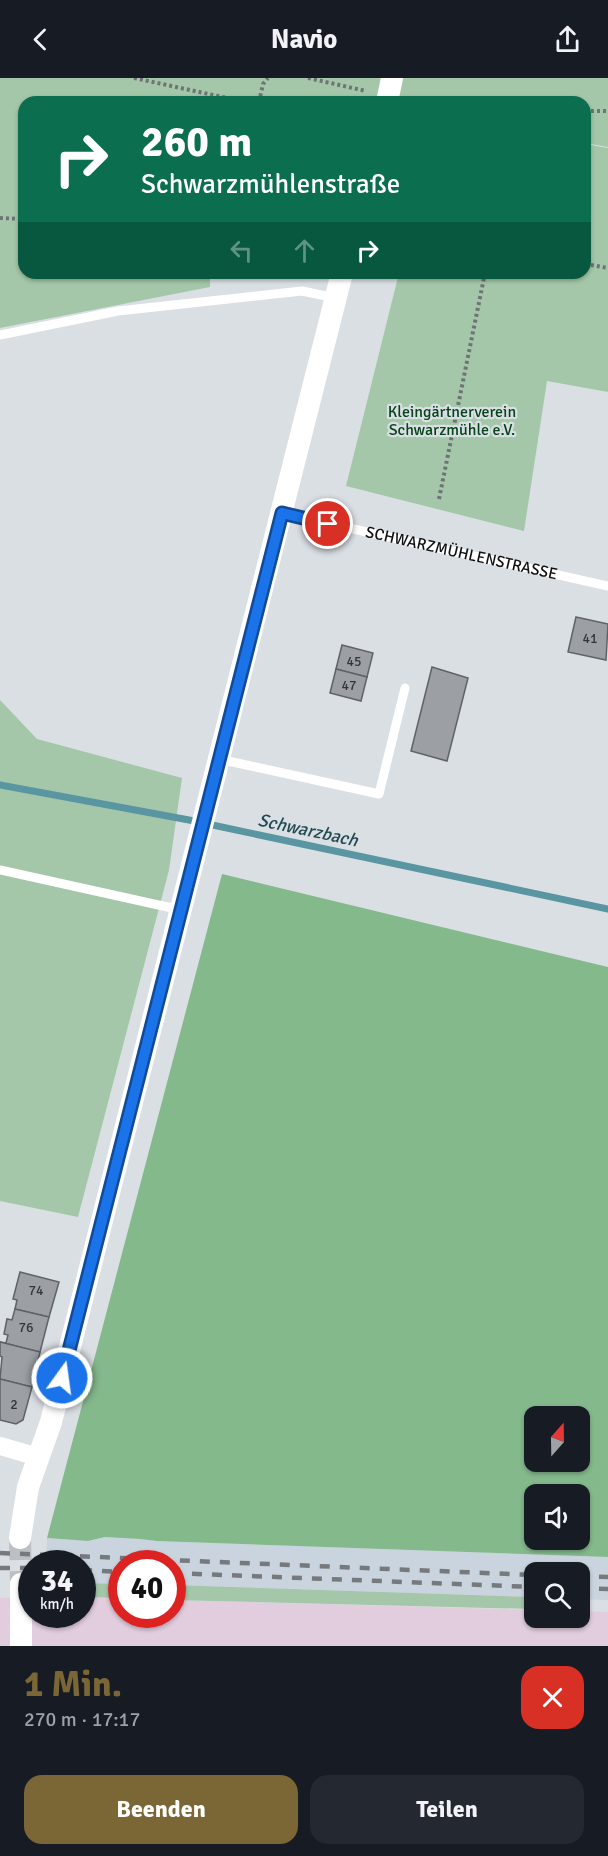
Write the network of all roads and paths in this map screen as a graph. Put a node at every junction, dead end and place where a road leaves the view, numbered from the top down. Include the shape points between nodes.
1 (134, 78) edge
2 (268, 78) edge
3 (308, 78) edge
4 (390, 92) edge
5 (218, 96) edge
6 (260, 96) edge
7 (591, 111) edge
8 (608, 111) edge
9 (0, 218) edge
10 (18, 219) edge
11 (591, 265) edge
12 (608, 268) edge
13 (341, 279) edge
14 (484, 279) edge
15 (336, 298) junction
16 (0, 334) edge
17 (439, 499) dead end
18 (282, 513) junction
19 (608, 586) edge
20 (405, 688) dead end
21 (219, 759) junction
22 (0, 870) edge
23 (181, 910) junction
24 (0, 1446) edge
25 (38, 1457) junction
26 (20, 1538) tunnel mouth
27 (21, 1628) edge
28 (21, 1646) edge

1 - 5 path
2 - 6 path
3 - 4 path
7 - 8 path
9 - 10 path
11 - 12 path
13 - 15 street
14 - 17 path
15 - 16 lane via 302,291 118,311
15 - 18 street
18 - 19 lane, SCHWARZMÜHLENSTRASSE
18 - 21 street
20 - 21 lane via 379,794
21 - 23 street
22 - 23 lane
23 - 25 street via 51,1422
24 - 25 street
25 - 26 street via 28,1487
27 - 28 street

